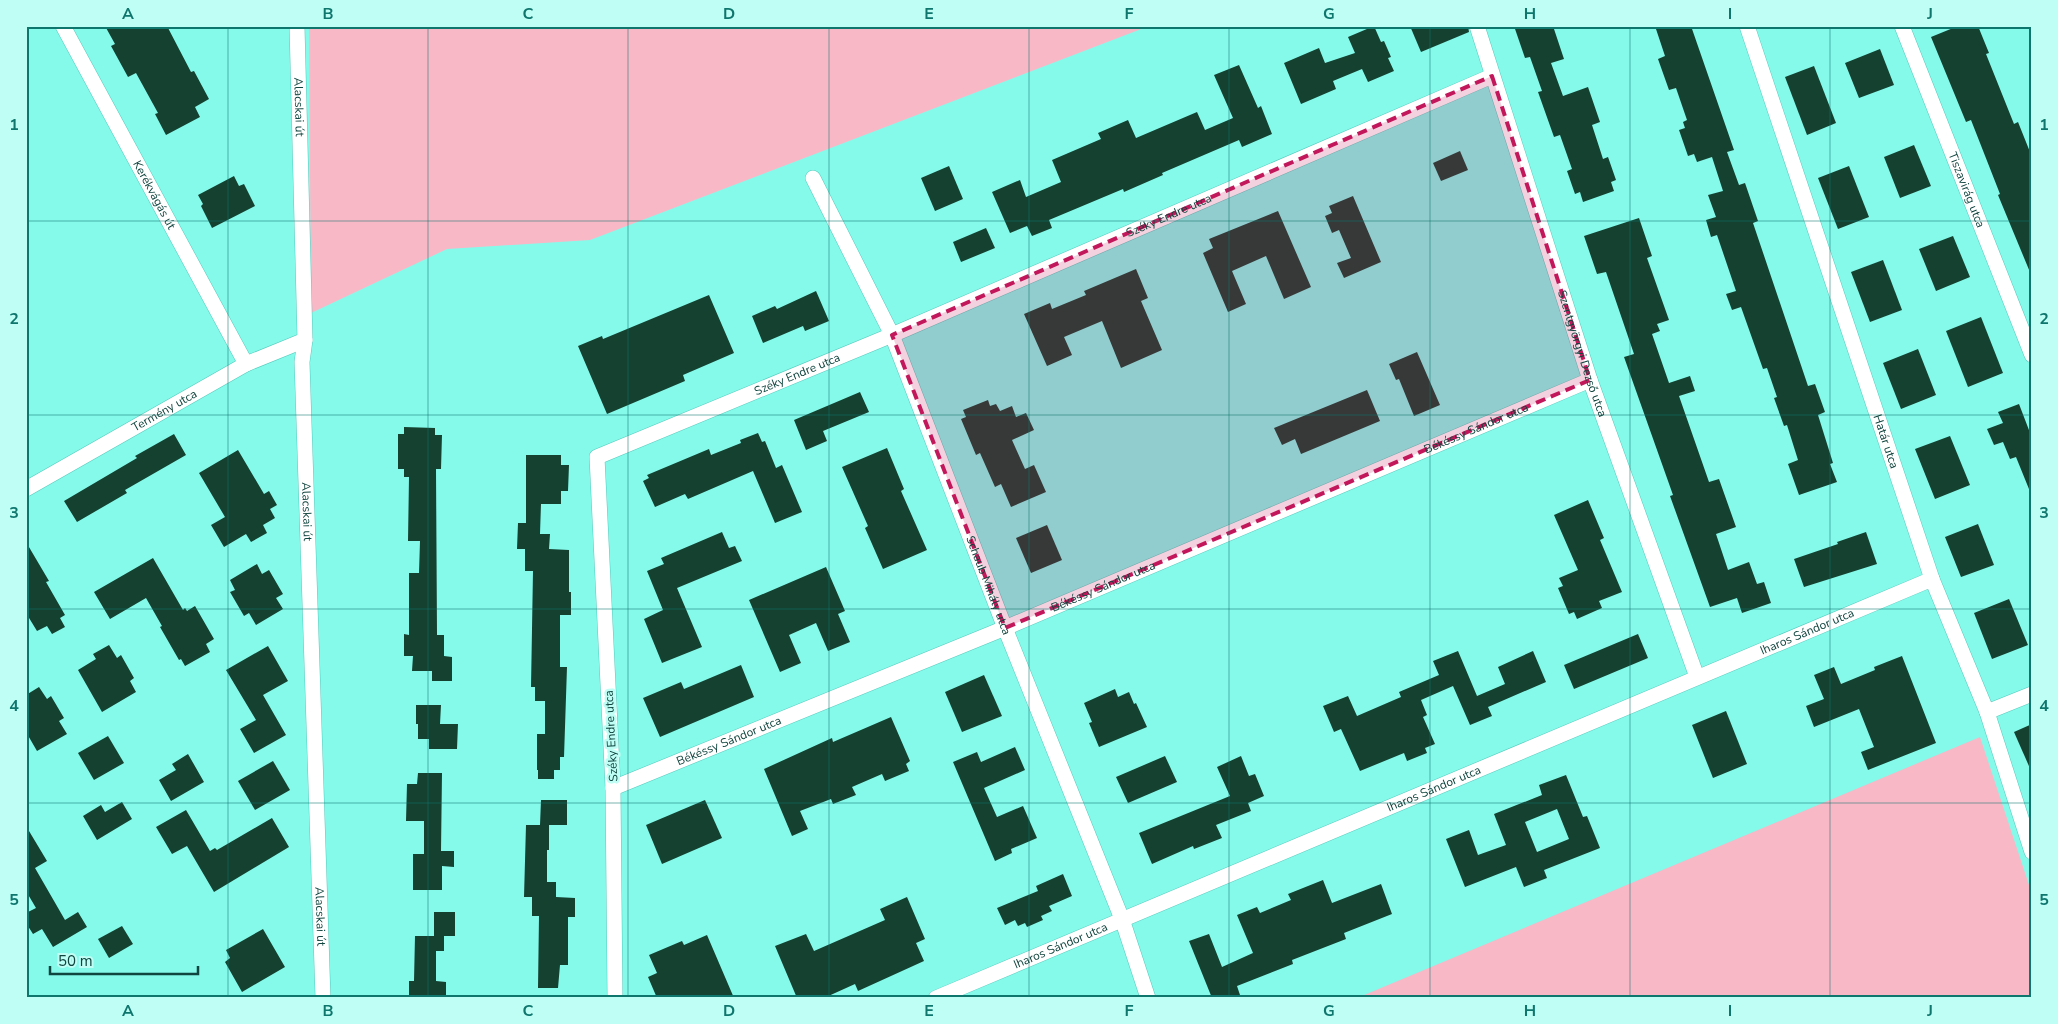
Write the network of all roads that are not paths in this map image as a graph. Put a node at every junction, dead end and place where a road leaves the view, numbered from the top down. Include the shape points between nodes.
1 (63, 26) edge
2 (296, 26) edge
3 (1477, 26) edge
4 (1747, 26) edge
5 (1902, 26) edge
6 (1492, 76) junction
7 (813, 178) dead end
8 (892, 335) junction
9 (304, 340) junction
10 (2032, 355) edge
11 (246, 364) junction
12 (1590, 380) junction
13 (26, 489) edge
14 (1932, 580) junction
15 (1005, 628) junction
16 (1697, 677) junction
17 (2032, 694) edge
18 (1987, 712) junction
19 (613, 788) junction
20 (2032, 852) edge
21 (1122, 919) junction
22 (323, 998) edge
23 (615, 998) edge
24 (936, 998) edge
25 (1148, 998) edge

1 - 11 street, Kerékvágás út
2 - 9 street, Alacskai út
3 - 6 street, Szentgyörgyi Dezső utca
4 - 14 street, Határ utca
5 - 10 street, Tiszavirág utca
6 - 8 street, Széky Endre utca
6 - 12 street, Szentgyörgyi Dezső utca
7 - 8 street, Schaub Mihály utca
8 - 15 street, Schaub Mihály utca
8 - 19 street, Széky Endre utca via 597,457
9 - 11 street, Termény utca
9 - 22 street, Alacskai út
11 - 13 street, Termény utca
12 - 15 street, Békéssy Sándor utca
12 - 16 street, Szentgyörgyi Dezső utca
14 - 16 street, Iharos Sándor utca
14 - 18 street, Határ utca
15 - 19 street, Békéssy Sándor utca
15 - 21 street, Schaub Mihály utca
16 - 21 street, Iharos Sándor utca
17 - 18 street
18 - 20 street, Határ utca
19 - 23 street, Széky Endre utca
21 - 24 street, Iharos Sándor utca
21 - 25 street, Schaub Mihály utca

